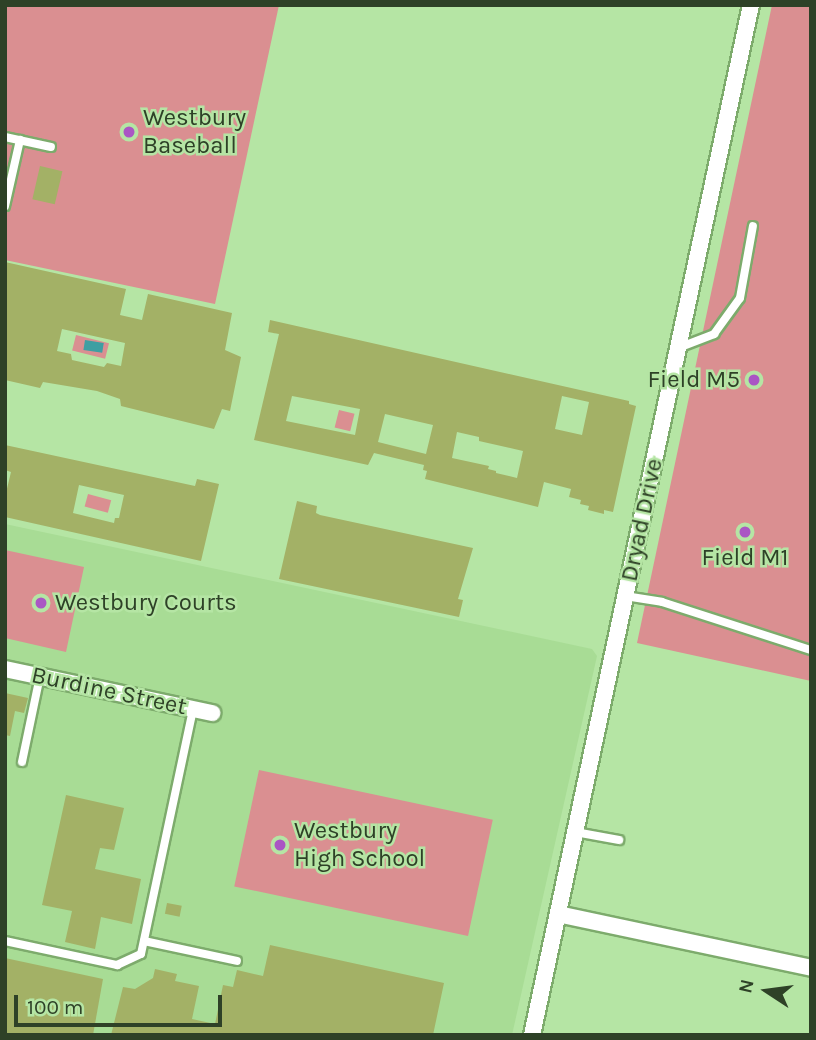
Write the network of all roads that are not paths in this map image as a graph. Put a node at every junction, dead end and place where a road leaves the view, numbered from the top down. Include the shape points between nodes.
1 (751, 5) edge
2 (5, 137) edge
3 (20, 140) junction
4 (51, 147) dead end
5 (5, 206) edge
6 (753, 226) dead end
7 (678, 348) junction
8 (625, 596) junction
9 (811, 650) edge
10 (5, 669) edge
11 (40, 676) junction
12 (193, 709) junction
13 (212, 713) dead end
14 (22, 762) dead end
15 (575, 832) junction
16 (619, 840) dead end
17 (558, 914) junction
18 (5, 940) edge
19 (144, 941) junction
20 (237, 961) dead end
21 (811, 968) edge
22 (532, 1035) edge

1 - 7 street, Dryad Drive
2 - 3 lane
3 - 4 lane
3 - 5 lane
6 - 7 lane via 740,298 714,334
7 - 8 street, Dryad Drive
8 - 9 lane via 662,602
8 - 15 street, Dryad Drive
10 - 11 street, Burdine Street
11 - 12 street, Burdine Street
11 - 14 lane
12 - 13 street, Burdine Street
12 - 19 lane
15 - 16 lane
15 - 17 street, Dryad Drive
17 - 21 street
17 - 22 street, Dryad Drive
18 - 19 lane via 117,965 141,954
19 - 20 lane

